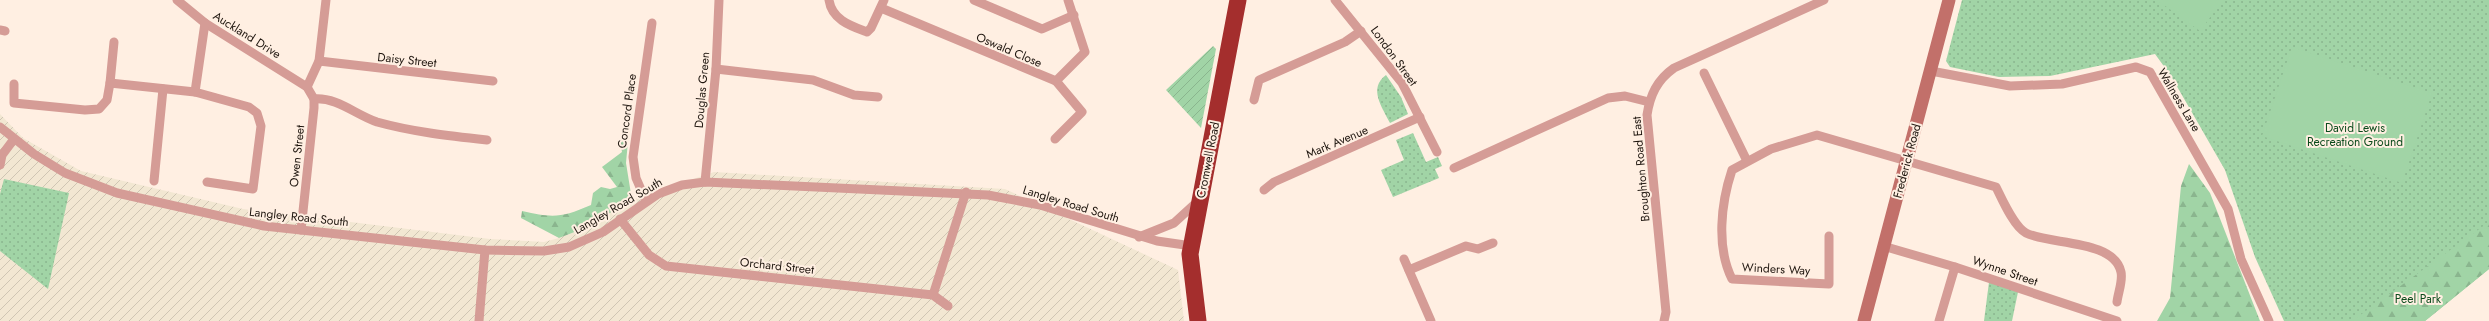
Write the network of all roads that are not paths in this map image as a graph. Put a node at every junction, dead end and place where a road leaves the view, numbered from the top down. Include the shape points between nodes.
1 (177, 0) edge
2 (326, 0) edge
3 (719, 0) edge
4 (829, 0) edge
5 (974, 0) edge
6 (1068, 0) edge
7 (1238, 0) edge
8 (1335, 0) edge
9 (1824, 0) edge
10 (1949, 0) edge
11 (882, 4) edge
12 (1074, 16) junction
13 (205, 23) junction
14 (652, 23) dead end
15 (1361, 31) junction
16 (114, 42) dead end
17 (319, 62) junction
18 (716, 69) junction
19 (1931, 71) junction
20 (1704, 73) dead end
21 (493, 81) dead end
22 (1056, 81) junction
23 (110, 83) junction
24 (14, 84) dead end
25 (307, 87) junction
26 (163, 89) junction
27 (194, 92) junction
28 (878, 97) dead end
29 (314, 99) junction
30 (1254, 100) dead end
31 (1649, 102) junction
32 (1420, 118) junction
33 (0, 127) edge
34 (1055, 139) dead end
35 (14, 140) junction
36 (487, 140) dead end
37 (1437, 152) dead end
38 (1747, 161) junction
39 (1907, 162) junction
40 (0, 165) edge
41 (1454, 168) dead end
42 (154, 181) dead end
43 (207, 182) dead end
44 (705, 182) junction
45 (1264, 190) dead end
46 (966, 192) junction
47 (1200, 197) junction
48 (646, 201) junction
49 (620, 219) junction
50 (300, 230) junction
51 (1829, 236) dead end
52 (1139, 237) junction
53 (1493, 242) dead end
54 (1192, 246) junction
55 (1883, 246) junction
56 (485, 250) junction
57 (1404, 259) dead end
58 (1955, 266) junction
59 (1409, 270) junction
60 (933, 295) junction
61 (2116, 302) dead end
62 (948, 306) dead end
63 (479, 321) edge
64 (1198, 321) edge
65 (1431, 321) edge
66 (1664, 321) edge
67 (1864, 321) edge
68 (1939, 321) edge
69 (2118, 321) edge
70 (2269, 321) edge

1 - 13 street, Auckland Drive
2 - 17 street
3 - 18 street, Douglas Green
4 - 11 street via 832,11 841,21 867,32
5 - 12 street via 1042,30
6 - 12 street
7 - 47 highway, Cromwell Road
8 - 15 street, London Street
9 - 31 street, Broughton Road East via 1674,68 1658,83
10 - 19 main road, Frederick Road
11 - 22 street, Oswald Close
12 - 22 street via 1085,52
13 - 25 street, Auckland Drive
13 - 27 street
14 - 48 street, Concord Place via 633,157 636,178
15 - 30 street via 1345,42 1258,80
15 - 32 street, London Street via 1402,83
16 - 23 street
17 - 21 street, Daisy Street
17 - 25 street
18 - 28 street via 813,80 854,95
18 - 44 street, Douglas Green
19 - 39 main road, Frederick Road
19 - 70 street, Wallness Lane via 2010,86 2062,84 2136,67 2150,72 2228,209 2241,259
20 - 38 street
22 - 34 street via 1082,112
23 - 24 street via 107,100 94,111 14,103
23 - 26 street
25 - 29 street
26 - 27 street
26 - 42 street
27 - 43 street via 249,106 257,113 261,126 253,189
29 - 36 street via 328,99 376,121 422,133
29 - 50 street, Owen Street
31 - 41 street via 1624,96 1608,98
31 - 66 street, Broughton Road East via 1647,115 1666,312
32 - 37 street, London Street
32 - 45 street, Mark Avenue via 1274,182
33 - 35 street, Langley Road South
35 - 40 street via 2,155
35 - 50 street, Langley Road South via 65,173 117,193 230,220
38 - 39 street, Winders Way via 1771,149 1817,135
38 - 51 street, Winders Way via 1732,170 1725,193 1722,251 1732,279 1829,284
39 - 55 main road, Frederick Road
39 - 61 street, Winders Way via 1996,187 2013,218 2025,233 2106,253 2121,272
44 - 46 street, Langley Road South via 827,189
44 - 48 street, Langley Road South via 671,189
46 - 52 street, Langley Road South via 1040,205
46 - 60 street
47 - 52 street via 1181,219
47 - 54 highway, Cromwell Road
48 - 49 street, Langley Road South
49 - 56 street, Langley Road South via 592,238 569,247 544,251
49 - 60 street, Orchard Street via 649,255 666,266
50 - 56 street, Langley Road South
52 - 54 street, Langley Road South
53 - 59 street via 1478,249 1466,246
54 - 64 highway, Cromwell Road via 1191,271
55 - 58 street, Wynne Street
55 - 67 main road, Frederick Road
56 - 63 street
57 - 59 street
58 - 68 street
58 - 69 street, Wynne Street
59 - 65 street
60 - 62 street

